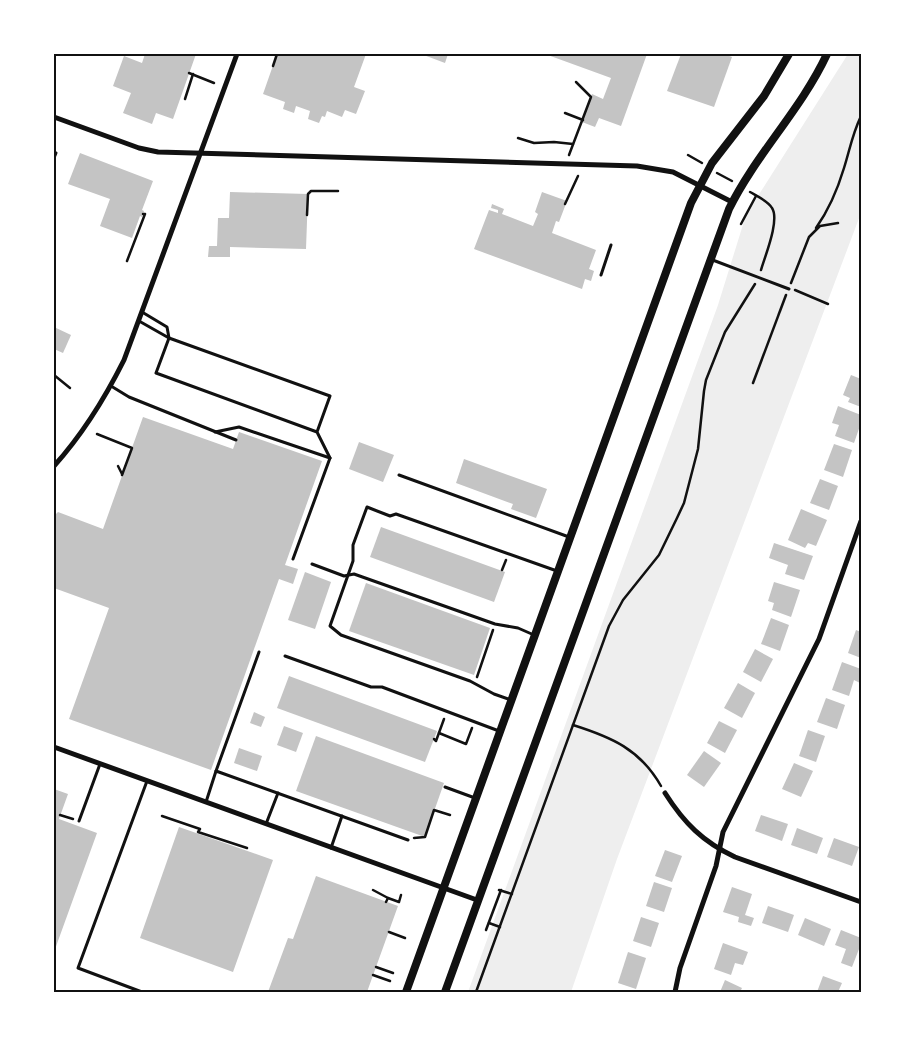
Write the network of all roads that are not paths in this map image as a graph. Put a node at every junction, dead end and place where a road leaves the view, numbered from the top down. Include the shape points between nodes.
1 (237, 54) edge
2 (789, 54) edge
3 (827, 54) edge
4 (54, 117) edge
5 (56, 153) dead end
6 (200, 153) junction
7 (54, 158) edge
8 (699, 186) junction
9 (732, 202) junction
10 (611, 246) dead end
11 (710, 259) junction
12 (601, 275) dead end
13 (789, 289) road end
14 (142, 312) junction
15 (139, 321) junction
16 (169, 338) junction
17 (111, 386) junction
18 (215, 432) junction
19 (317, 432) junction
20 (236, 440) dead end
21 (330, 458) junction
22 (54, 466) edge
23 (399, 475) dead end
24 (861, 521) edge
25 (570, 538) junction
26 (293, 559) dead end
27 (312, 564) dead end
28 (557, 571) junction
29 (347, 575) junction
30 (534, 635) junction
31 (259, 652) dead end
32 (285, 656) dead end
33 (511, 700) junction
34 (500, 731) junction
35 (54, 747) edge
36 (100, 764) junction
37 (216, 771) junction
38 (147, 781) junction
39 (445, 787) dead end
40 (278, 793) junction
41 (665, 793) road end
42 (476, 798) junction
43 (206, 802) junction
44 (342, 816) junction
45 (79, 821) dead end
46 (266, 824) junction
47 (408, 840) dead end
48 (331, 848) junction
49 (720, 849) junction
50 (444, 888) junction
51 (478, 900) junction
52 (861, 902) edge
53 (142, 992) edge
54 (406, 992) edge
55 (445, 992) edge
56 (676, 992) edge

1 - 6 street
2 - 8 street via 764,96 719,153
3 - 9 street via 800,102
4 - 6 street via 148,150
5 - 7 lane
6 - 8 street via 637,166 673,172
6 - 14 street
8 - 9 street
8 - 25 street via 690,203
9 - 11 street
10 - 12 lane
11 - 13 lane
11 - 51 street
14 - 15 street
14 - 16 lane via 167,326
15 - 16 lane
15 - 17 street
16 - 19 lane via 156,373
16 - 19 lane via 330,396
17 - 18 lane
17 - 22 street via 85,427
18 - 20 lane
18 - 21 lane via 239,428
19 - 21 lane
21 - 26 lane
23 - 25 lane
24 - 49 street via 819,639 724,829
25 - 28 street
27 - 29 lane
28 - 29 lane via 396,514 390,516 367,507 353,545
28 - 30 street
29 - 30 lane via 354,574
29 - 33 lane via 330,626 341,635 470,681
30 - 33 street
31 - 37 lane
32 - 34 lane via 371,688 382,687
33 - 34 street
34 - 42 street
35 - 36 street
36 - 38 street
36 - 45 lane
37 - 40 lane
37 - 43 lane
38 - 43 street
38 - 53 lane via 78,968
39 - 42 lane
40 - 44 lane
40 - 46 lane
41 - 49 street via 691,828
42 - 50 street
43 - 46 street
44 - 47 lane
44 - 48 lane
46 - 48 street
48 - 50 street
49 - 52 street
49 - 56 street via 680,968
50 - 51 street
50 - 54 street
51 - 55 street

